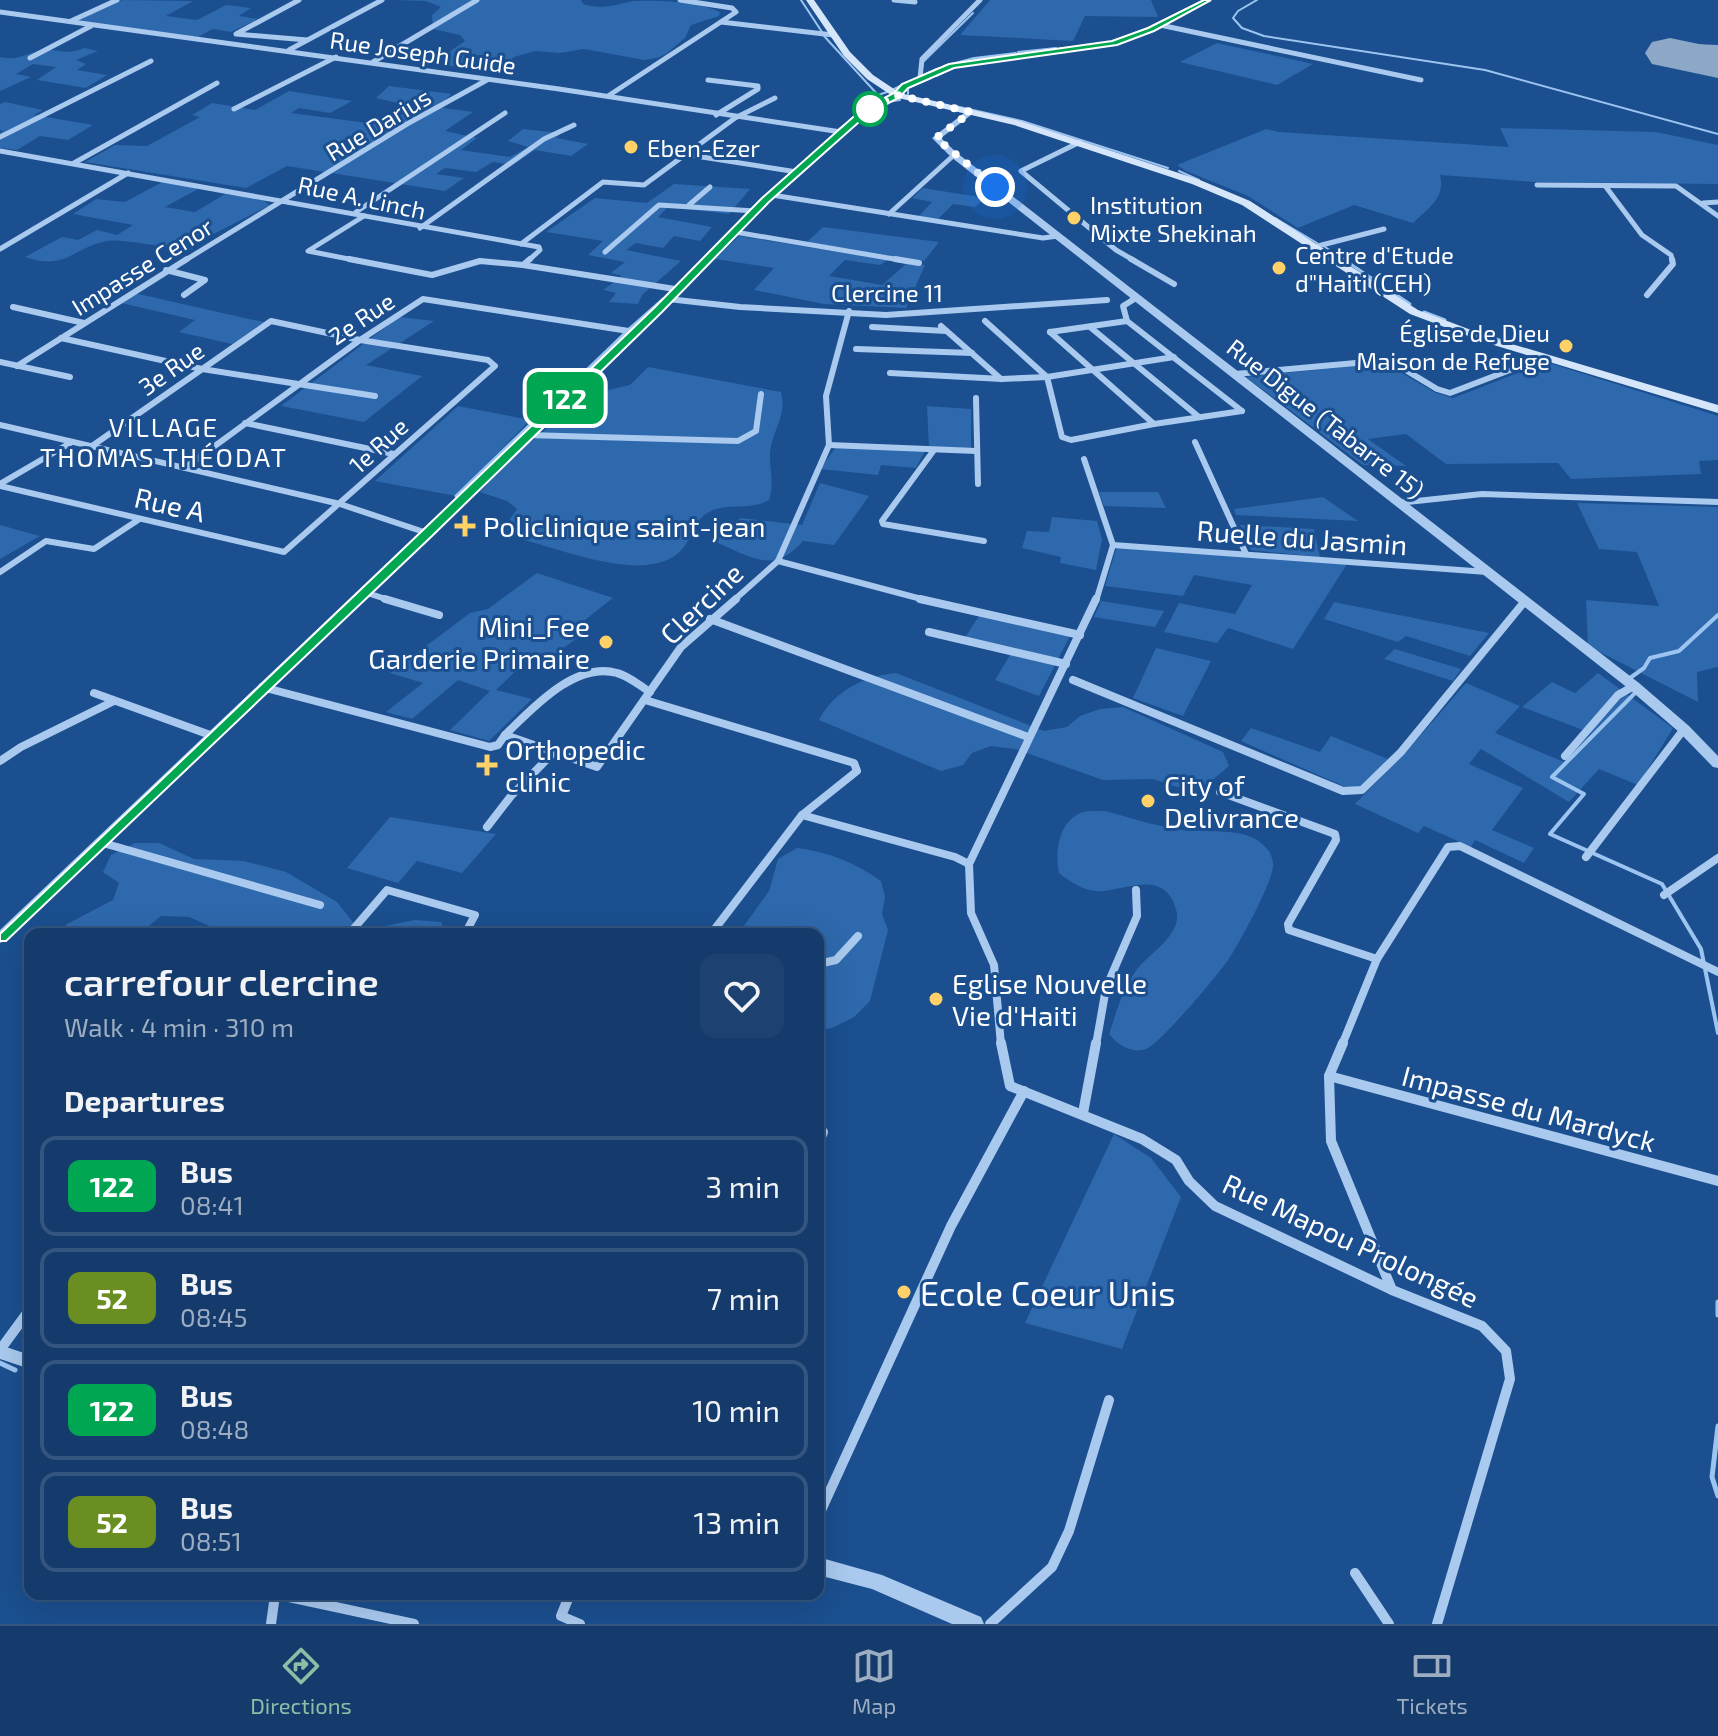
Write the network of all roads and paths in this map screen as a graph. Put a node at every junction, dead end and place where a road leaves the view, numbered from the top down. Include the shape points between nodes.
1 (117, 0) edge
2 (299, 0) edge
3 (382, 0) edge
4 (477, 0) edge
5 (680, 0) edge
6 (810, 0) edge
7 (894, 0) edge
8 (980, 0) edge
9 (1207, 0) edge
10 (915, 2) edge
11 (0, 12) edge
12 (68, 22) junction
13 (720, 22) junction
14 (1160, 25) junction
15 (92, 26) junction
16 (236, 34) junction
17 (833, 35) junction
18 (307, 40) junction
19 (221, 42) junction
20 (289, 50) junction
21 (336, 57) junction
22 (30, 58) dead end
23 (151, 61) dead end
24 (372, 62) junction
25 (920, 78) junction
26 (487, 80) junction
27 (708, 80) dead end
28 (1421, 80) dead end
29 (217, 83) dead end
30 (897, 95) junction
31 (607, 97) junction
32 (775, 98) dead end
33 (234, 109) dead end
34 (971, 112) junction
35 (505, 113) dead end
36 (715, 115) junction
37 (735, 118) junction
38 (574, 125) dead end
39 (841, 132) junction
40 (0, 137) edge
41 (1080, 142) junction
42 (0, 151) edge
43 (683, 154) junction
44 (954, 155) junction
45 (73, 164) junction
46 (793, 172) junction
47 (129, 173) junction
48 (1537, 185) dead end
49 (710, 187) dead end
50 (1606, 187) junction
51 (772, 195) junction
52 (287, 200) junction
53 (1718, 202) edge
54 (1702, 203) junction
55 (689, 205) junction
56 (755, 211) junction
57 (356, 212) junction
58 (889, 214) junction
59 (364, 216) junction
60 (1718, 216) edge
61 (420, 228) junction
62 (1384, 229) dead end
63 (735, 232) junction
64 (1058, 236) junction
65 (521, 244) junction
66 (1314, 247) junction
67 (0, 249) edge
68 (605, 252) dead end
69 (919, 263) dead end
70 (523, 265) junction
71 (166, 270) junction
72 (1174, 284) dead end
73 (672, 292) junction
74 (184, 295) dead end
75 (1647, 295) dead end
76 (1136, 298) junction
77 (1107, 300) dead end
78 (13, 307) dead end
79 (849, 311) junction
80 (985, 321) dead end
81 (1127, 321) junction
82 (84, 323) junction
83 (872, 327) dead end
84 (1090, 327) junction
85 (635, 332) junction
86 (61, 338) junction
87 (360, 340) junction
88 (856, 349) dead end
89 (972, 353) junction
90 (1174, 357) junction
91 (1544, 357) junction
92 (0, 362) edge
93 (1133, 363) junction
94 (17, 366) junction
95 (202, 369) junction
96 (1093, 370) junction
97 (890, 373) dead end
98 (1235, 374) junction
99 (70, 377) dead end
100 (1047, 377) junction
101 (1002, 379) junction
102 (301, 383) junction
103 (761, 394) dead end
104 (375, 396) dead end
105 (976, 398) dead end
106 (1718, 409) edge
107 (1199, 417) junction
108 (245, 423) junction
109 (1154, 424) junction
110 (0, 425) edge
111 (527, 435) junction
112 (73, 441) junction
113 (1195, 442) dead end
114 (829, 445) junction
115 (92, 446) junction
116 (934, 450) junction
117 (976, 451) junction
118 (394, 454) junction
119 (1084, 459) dead end
120 (186, 467) junction
121 (978, 484) dead end
122 (0, 485) edge
123 (1718, 502) edge
124 (1397, 503) junction
125 (340, 504) junction
126 (138, 520) junction
127 (427, 533) junction
128 (984, 541) dead end
129 (1113, 545) junction
130 (284, 552) joint
131 (1246, 554) junction
132 (778, 561) junction
133 (0, 572) edge
134 (1488, 572) junction
135 (364, 592) junction
136 (1525, 601) junction
137 (439, 615) dead end
138 (710, 619) junction
139 (929, 632) dead end
140 (1080, 635) junction
141 (1066, 664) junction
142 (1073, 680) dead end
143 (262, 687) junction
144 (1637, 689) junction
145 (94, 693) dead end
146 (647, 696) junction
147 (114, 701) junction
148 (1684, 729) junction
149 (505, 735) junction
150 (213, 736) junction
151 (1028, 737) junction
152 (554, 752) junction
153 (1565, 756) dead end
154 (0, 761) edge
155 (1718, 764) edge
156 (1220, 792) dead end
157 (802, 815) junction
158 (487, 827) dead end
159 (103, 843) junction
160 (1586, 857) dead end
161 (1718, 858) edge
162 (969, 864) junction
163 (1136, 890) dead end
164 (1664, 895) dead end
165 (320, 905) dead end
166 (354, 928) edge
167 (468, 928) edge
168 (716, 928) edge
169 (858, 936) dead end
170 (0, 938) edge
171 (1377, 959) junction
172 (824, 964) edge
173 (1718, 972) edge
174 (1329, 1076) junction
175 (1024, 1091) junction
176 (1083, 1113) junction
177 (1718, 1181) edge
178 (1392, 1290) junction
179 (24, 1317) edge
180 (0, 1351) edge
181 (24, 1360) edge
182 (1109, 1400) dead end
183 (824, 1503) edge
184 (824, 1568) edge
185 (1355, 1573) dead end
186 (274, 1600) edge
187 (299, 1600) edge
188 (568, 1600) edge
189 (271, 1624) edge
190 (414, 1624) edge
191 (580, 1624) edge
192 (974, 1624) edge
193 (990, 1624) edge
194 (1389, 1624) edge
195 (1437, 1624) edge

1 - 12 street
2 - 16 street
3 - 18 street
4 - 24 street
5 - 13 street via 736,10
6 - 17 main road
7 - 10 street
8 - 25 street via 922,59
9 - 14 street
11 - 12 street, Rue Joseph Guide
12 - 15 street, Rue Joseph Guide
13 - 17 street
13 - 31 street
14 - 25 street via 1114,43 978,60
14 - 28 street
15 - 19 street, Rue Joseph Guide
15 - 22 street
16 - 18 street
16 - 19 street
17 - 30 main road via 879,86
18 - 20 street
19 - 20 street, Rue Joseph Guide
20 - 21 street, Rue Joseph Guide
21 - 24 street, Rue Joseph Guide
21 - 33 street
23 - 40 street
24 - 26 street, Rue Joseph Guide
25 - 30 street
26 - 31 street, Rue Joseph Guide
26 - 52 street, Rue Darius
27 - 36 street via 758,86
29 - 45 street
30 - 34 main road
30 - 39 street
31 - 36 street, Rue Joseph Guide
32 - 37 street
34 - 41 main road
34 - 44 street via 936,138
35 - 57 street
36 - 37 street, Rue Joseph Guide
37 - 39 street, Rue Joseph Guide
37 - 43 street
38 - 61 street via 544,139
39 - 46 street
41 - 66 main road via 1246,203
41 - 72 street via 1021,171 1116,250
42 - 45 street, Rue A. Linch
43 - 46 street
43 - 65 street via 644,185 603,182
44 - 58 street
44 - 64 street, Rue Digue (Tabarre 15)
45 - 47 street, Rue A. Linch
46 - 51 street
47 - 52 street, Rue A. Linch
47 - 67 street
48 - 50 street
49 - 55 street
50 - 54 street via 1676,186
50 - 75 street via 1642,235 1671,255 1673,264
51 - 56 street
51 - 58 street
52 - 57 street, Rue A. Linch
52 - 71 street, Impasse Cenor
53 - 54 street
54 - 60 street
55 - 56 street
55 - 68 street via 657,205
56 - 63 street
57 - 59 street, Rue A. Linch
58 - 64 street
59 - 61 street, Rue A. Linch
59 - 70 street via 308,251 432,275 480,261
61 - 65 street, Rue A. Linch
62 - 66 street
63 - 69 street
63 - 73 street
64 - 76 street, Rue Digue (Tabarre 15)
65 - 70 street via 540,249
66 - 91 main road via 1414,312
70 - 73 street
71 - 74 street via 205,280
71 - 82 street, Impasse Cenor
73 - 79 street, Clercine 11 via 740,307
73 - 85 street
76 - 81 street via 1123,306
76 - 98 street, Rue Digue (Tabarre 15)
77 - 79 street, Clercine 11 via 886,315
78 - 82 street
79 - 114 street, Clercine via 826,396
80 - 100 street
81 - 84 street
81 - 90 street
82 - 86 street, Impasse Cenor
83 - 89 street via 944,328
84 - 93 street
84 - 96 street via 1049,333
85 - 87 street, 2e Rue via 431,299 415,303
85 - 111 street
86 - 94 street, Impasse Cenor
86 - 95 street
87 - 95 street, 3e Rue via 271,321
87 - 102 street, 2e Rue
87 - 118 street, 1e Rue via 495,366
88 - 89 street
89 - 101 street
90 - 93 street
90 - 107 street via 1242,411
91 - 98 street via 1450,393 1389,360
91 - 106 main road
92 - 94 street
93 - 96 street
93 - 107 street
94 - 99 street
95 - 102 street
95 - 115 street, 3e Rue
96 - 100 street
96 - 109 street
97 - 101 street
98 - 124 street, Rue Digue (Tabarre 15)
100 - 101 street
100 - 109 street via 1062,437 1071,440
102 - 104 street
102 - 108 street, 2e Rue
103 - 111 street via 756,431 738,441
105 - 117 street
107 - 109 street
108 - 118 street
108 - 120 street, 2e Rue
110 - 112 street
111 - 127 street
112 - 115 street
112 - 122 street
113 - 131 street
114 - 116 street
114 - 132 street, Clercine
115 - 120 street
116 - 117 street
116 - 128 street via 883,524
117 - 121 street
118 - 125 street, 1e Rue
119 - 129 street
120 - 125 street
122 - 126 street, Rue A
123 - 124 street via 1482,494
124 - 134 street, Rue Digue (Tabarre 15)
125 - 127 street
125 - 130 street, 1e Rue
126 - 130 street, Rue A
126 - 133 street via 94,549 46,541
127 - 135 street
129 - 131 street, Ruelle du Jasmin
129 - 140 street
131 - 134 street, Ruelle du Jasmin
132 - 138 street, Clercine
132 - 140 street
134 - 136 street, Rue Digue (Tabarre 15)
135 - 137 street
135 - 143 street
136 - 142 street via 1401,752 1362,790 1352,792
136 - 144 street, Rue Digue (Tabarre 15)
138 - 146 street, Clercine via 681,647
138 - 151 street
139 - 141 street
140 - 141 street
141 - 151 street
143 - 149 street via 490,747
143 - 150 street
144 - 148 street, Rue Digue (Tabarre 15)
144 - 153 street via 1618,695
145 - 147 street
146 - 149 street via 615,672 591,673 540,703
146 - 152 street, Clercine via 597,767
146 - 157 street via 854,763 857,771
147 - 150 street
147 - 154 street
148 - 155 street, Rue Digue (Tabarre 15)
148 - 160 street
149 - 152 street
150 - 159 street
151 - 162 street
152 - 158 street
156 - 171 street via 1335,834 1289,930
157 - 162 street
157 - 168 street
159 - 165 street
159 - 170 street
161 - 164 street
162 - 175 street via 971,913 994,965 998,1030 1010,1086
163 - 176 street via 1137,916 1106,988
166 - 167 street via 387,890 475,915
169 - 172 street via 835,962
171 - 173 street via 1448,847 1460,846
171 - 174 street
174 - 177 street, Impasse du Mardyck
174 - 178 street via 1331,1141
175 - 176 street, Rue Mapou Prolongée
175 - 183 street via 951,1226
176 - 178 street, Rue Mapou Prolongée via 1176,1160 1215,1206
178 - 195 street, Rue Mapou Prolongée via 1482,1326 1506,1351 1510,1379
179 - 180 street
180 - 181 street
182 - 193 street via 1069,1531 1052,1567
184 - 192 street via 887,1585
185 - 194 street
186 - 189 street
187 - 190 street
188 - 191 street via 561,1616

